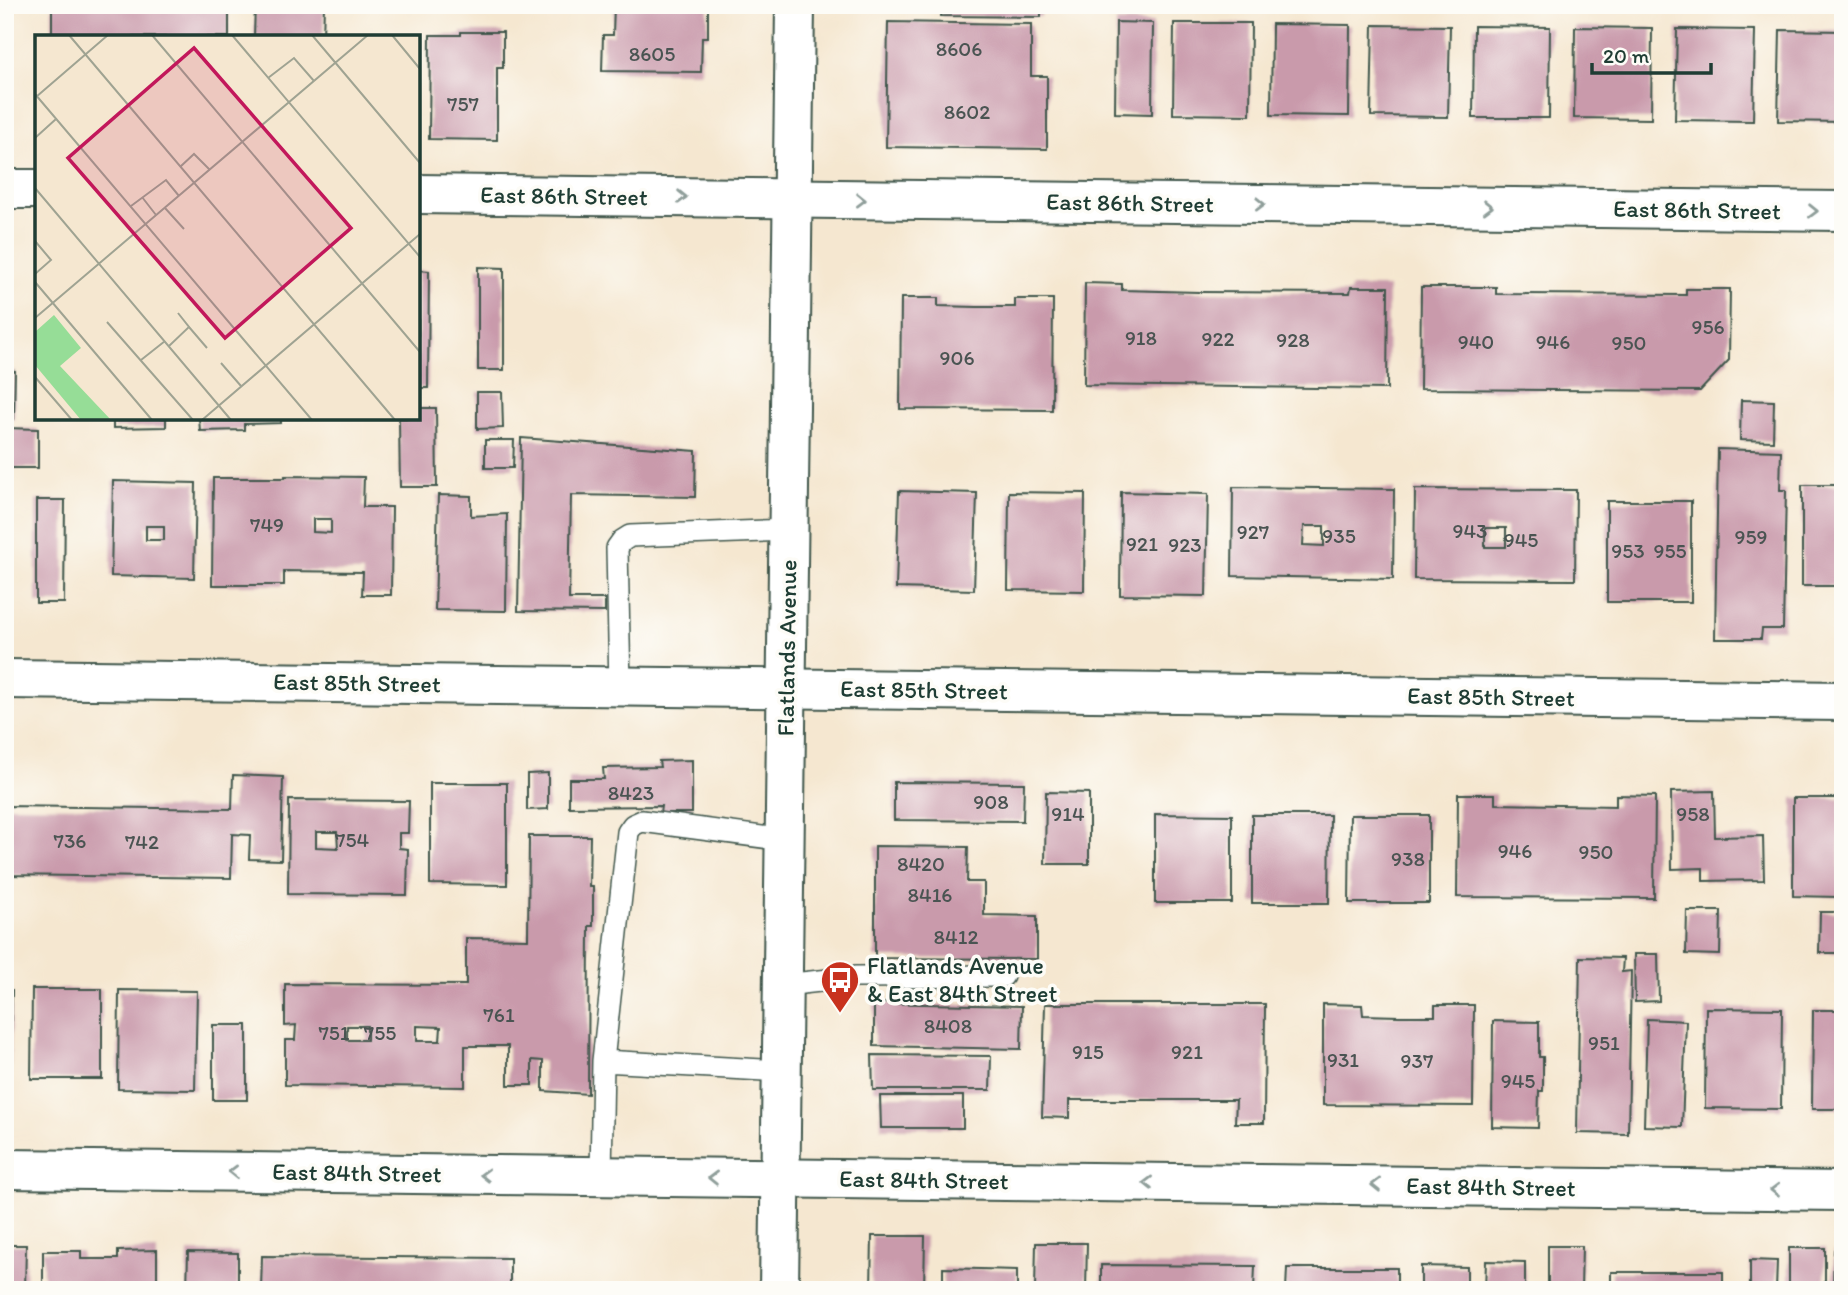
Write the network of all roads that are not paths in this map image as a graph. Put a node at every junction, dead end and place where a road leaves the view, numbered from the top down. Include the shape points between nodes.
1 (795, 5) edge
2 (5, 189) edge
3 (35, 189) edge
4 (420, 194) edge
5 (793, 199) junction
6 (1843, 211) edge
7 (789, 530) junction
8 (5, 679) edge
9 (620, 686) junction
10 (787, 688) junction
11 (1843, 701) edge
12 (785, 840) junction
13 (1003, 976) dead end
14 (783, 985) junction
15 (603, 1061) junction
16 (782, 1070) junction
17 (5, 1169) edge
18 (601, 1176) junction
19 (781, 1179) junction
20 (1843, 1191) edge
21 (779, 1290) edge

1 - 5 street, Flatlands Avenue
2 - 3 street
4 -> 5 street, East 86th Street
5 -> 6 street, East 86th Street
5 - 7 street, Flatlands Avenue
7 - 9 lane via 630,536 622,541 617,548
7 - 10 street, Flatlands Avenue
8 - 9 street, East 85th Street
9 - 10 street, East 85th Street
10 - 11 street, East 85th Street
10 - 12 street, Flatlands Avenue
12 - 14 street, Flatlands Avenue
12 - 15 lane via 642,821 633,825 628,832
13 - 14 lane via 856,977
14 - 16 street, Flatlands Avenue
15 - 16 lane
15 - 18 lane
16 - 19 street, Flatlands Avenue
18 -> 17 street, East 84th Street
19 -> 18 street, East 84th Street
20 -> 19 street, East 84th Street
19 - 21 street, Flatlands Avenue

